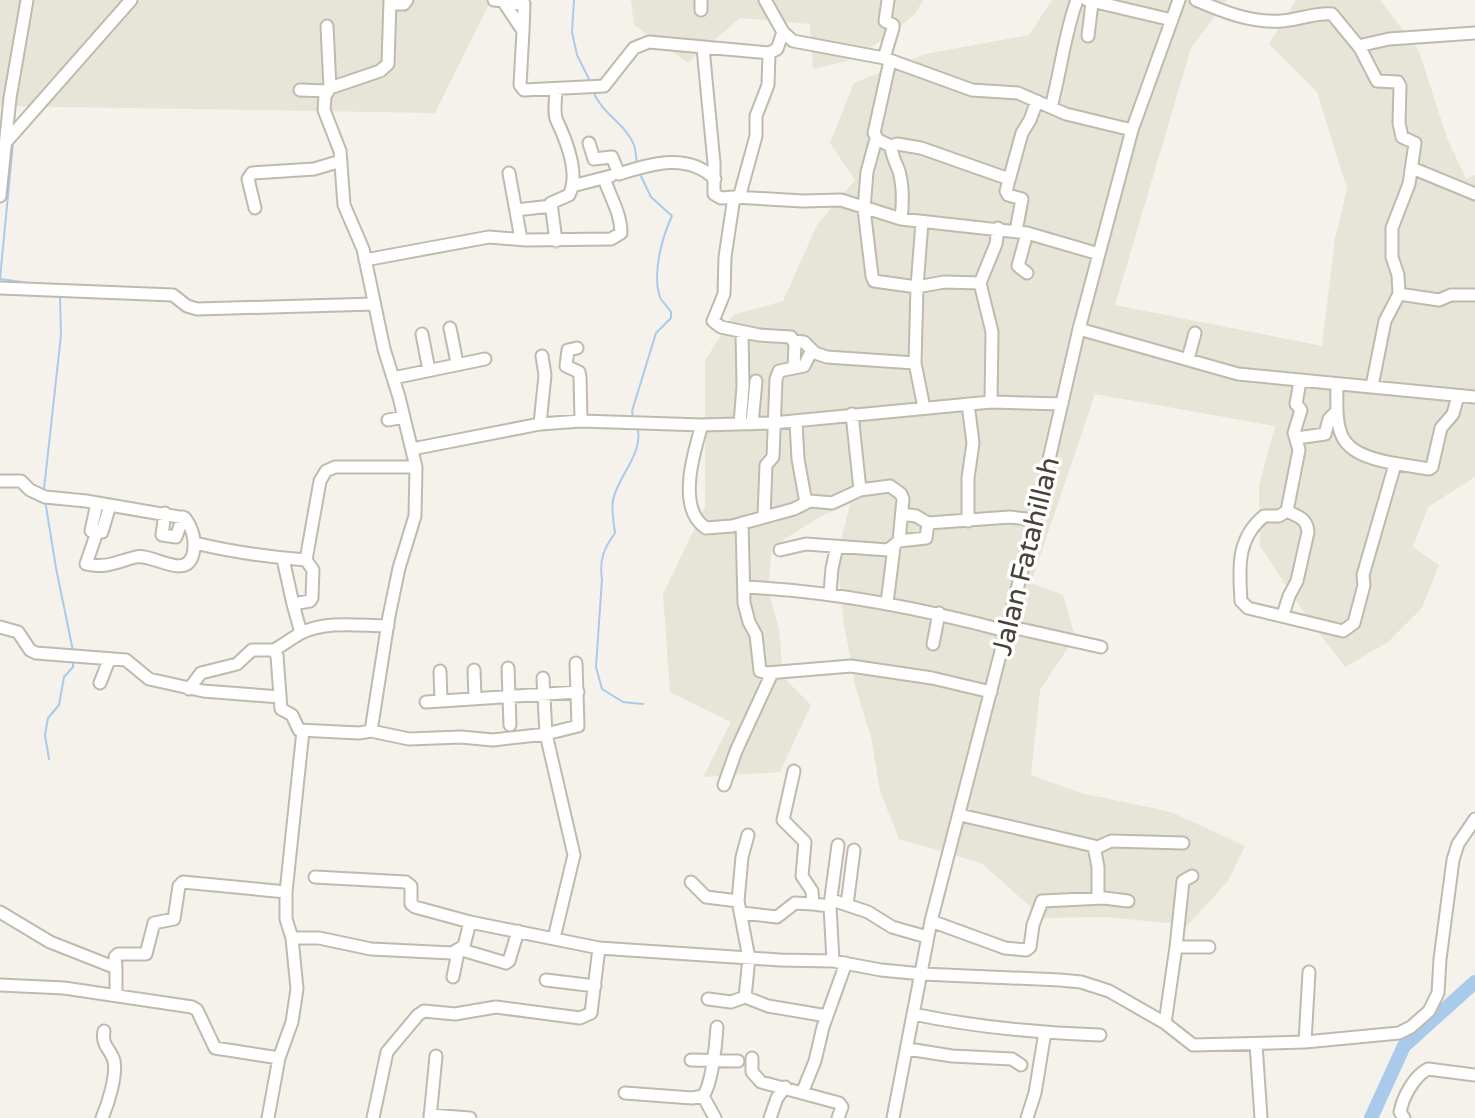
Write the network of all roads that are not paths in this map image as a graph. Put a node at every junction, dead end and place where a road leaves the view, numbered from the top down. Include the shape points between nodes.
1 (27, 0) edge
2 (131, 0) edge
3 (407, 0) edge
4 (494, 0) edge
5 (508, 0) edge
6 (765, 0) edge
7 (888, 0) edge
8 (1077, 0) edge
9 (1179, 0) edge
10 (1196, 0) edge
11 (1321, 0) edge
12 (502, 1) edge
13 (1090, 1) edge
14 (390, 2) edge
15 (1319, 16) junction
16 (1172, 20) junction
17 (327, 26) dead end
18 (523, 31) junction
19 (783, 32) junction
20 (1475, 33) edge
21 (1088, 36) dead end
22 (1358, 46) junction
23 (703, 48) junction
24 (769, 53) junction
25 (887, 60) junction
26 (556, 89) junction
27 (300, 90) dead end
28 (328, 90) junction
29 (1037, 101) junction
30 (1051, 107) junction
31 (1132, 130) junction
32 (876, 139) junction
33 (6, 142) junction
34 (891, 146) junction
35 (570, 156) junction
36 (341, 161) junction
37 (1412, 168) junction
38 (509, 173) dead end
39 (619, 174) junction
40 (604, 178) junction
41 (715, 179) junction
42 (1009, 179) junction
43 (572, 186) junction
44 (1475, 194) edge
45 (0, 196) edge
46 (737, 197) junction
47 (551, 206) junction
48 (255, 208) dead end
49 (864, 209) junction
50 (516, 210) junction
51 (901, 219) junction
52 (922, 222) junction
53 (998, 228) junction
54 (1022, 232) junction
55 (521, 239) junction
56 (556, 241) junction
57 (1099, 254) junction
58 (365, 260) junction
59 (1027, 273) dead end
60 (980, 283) junction
61 (917, 287) junction
62 (1, 288) edge
63 (1399, 294) junction
64 (1475, 295) edge
65 (374, 304) junction
66 (450, 328) dead end
67 (1079, 329) junction
68 (742, 332) junction
69 (1195, 333) dead end
70 (422, 334) dead end
71 (795, 342) junction
72 (390, 344) dead end
73 (577, 348) dead end
74 (812, 350) junction
75 (542, 356) dead end
76 (485, 359) dead end
77 (1188, 359) junction
78 (457, 363) junction
79 (915, 363) junction
80 (794, 368) junction
81 (429, 370) junction
82 (396, 378) junction
83 (756, 381) dead end
84 (1300, 381) junction
85 (1337, 384) junction
86 (1372, 386) junction
87 (1458, 396) junction
88 (1475, 397) edge
89 (991, 402) junction
90 (968, 404) junction
91 (1062, 404) junction
92 (924, 408) junction
93 (1337, 411) junction
94 (852, 414) junction
95 (404, 417) junction
96 (388, 420) dead end
97 (581, 421) junction
98 (796, 422) junction
99 (773, 423) junction
100 (540, 424) junction
101 (746, 424) junction
102 (702, 425) junction
103 (1297, 438) junction
104 (412, 449) junction
105 (1392, 463) junction
106 (416, 467) junction
107 (0, 481) edge
108 (860, 490) junction
109 (97, 503) junction
110 (806, 503) junction
111 (110, 505) junction
112 (1287, 511) junction
113 (165, 513) junction
114 (902, 514) junction
115 (183, 517) junction
116 (764, 517) junction
117 (1035, 520) junction
118 (968, 521) junction
119 (742, 523) junction
120 (928, 523) junction
121 (97, 532) junction
122 (195, 543) junction
123 (897, 544) junction
124 (837, 546) junction
125 (780, 550) dead end
126 (283, 559) junction
127 (306, 560) junction
128 (744, 587) junction
129 (830, 593) junction
130 (887, 603) junction
131 (293, 604) junction
132 (939, 613) junction
133 (1283, 615) junction
134 (388, 626) junction
135 (0, 627) edge
136 (1007, 629) junction
137 (301, 633) junction
138 (933, 644) dead end
139 (1101, 647) dead end
140 (274, 650) junction
141 (109, 660) junction
142 (576, 663) dead end
143 (508, 668) dead end
144 (474, 670) dead end
145 (440, 671) dead end
146 (772, 673) junction
147 (543, 678) dead end
148 (100, 683) dead end
149 (189, 689) junction
150 (578, 692) junction
151 (991, 692) junction
152 (544, 696) junction
153 (280, 697) junction
154 (475, 698) junction
155 (510, 698) junction
156 (441, 700) junction
157 (426, 702) dead end
158 (510, 725) dead end
159 (303, 731) junction
160 (371, 731) junction
161 (546, 734) junction
162 (794, 771) dead end
163 (724, 785) dead end
164 (960, 815) junction
165 (1475, 819) edge
166 (748, 835) dead end
167 (1183, 843) dead end
168 (838, 845) dead end
169 (1096, 848) junction
170 (854, 850) dead end
171 (1192, 876) dead end
172 (315, 877) dead end
173 (691, 882) dead end
174 (286, 892) junction
175 (1098, 898) junction
176 (1128, 901) dead end
177 (831, 903) junction
178 (813, 904) junction
179 (847, 905) junction
180 (740, 907) junction
181 (0, 912) edge
182 (931, 921) junction
183 (470, 922) junction
184 (518, 931) junction
185 (927, 937) junction
186 (292, 938) junction
187 (554, 938) junction
188 (1176, 947) junction
189 (1209, 947) dead end
190 (599, 948) junction
191 (460, 951) junction
192 (749, 958) junction
193 (833, 961) junction
194 (846, 963) junction
195 (116, 968) junction
196 (1309, 972) dead end
197 (922, 974) junction
198 (453, 977) dead end
199 (546, 980) dead end
200 (0, 985) edge
201 (595, 986) junction
202 (116, 995) junction
203 (745, 997) junction
204 (708, 999) dead end
205 (913, 1014) junction
206 (827, 1016) junction
207 (1165, 1023) junction
208 (717, 1027) dead end
209 (104, 1031) dead end
210 (1045, 1032) junction
211 (1100, 1035) dead end
212 (1305, 1042) junction
213 (1256, 1044) junction
214 (908, 1049) junction
215 (436, 1056) dead end
216 (279, 1058) junction
217 (752, 1058) dead end
218 (691, 1060) dead end
219 (714, 1061) junction
220 (738, 1061) dead end
221 (1021, 1065) dead end
222 (1475, 1075) edge
223 (785, 1087) junction
224 (625, 1093) dead end
225 (802, 1093) junction
226 (703, 1096) junction
227 (430, 1116) edge
228 (102, 1118) edge
229 (268, 1118) edge
230 (373, 1118) edge
231 (470, 1118) edge
232 (715, 1118) edge
233 (770, 1118) edge
234 (838, 1118) edge
235 (893, 1118) edge
236 (1027, 1118) edge
237 (1261, 1118) edge
238 (1404, 1118) edge

1 - 33 street
2 - 33 street
3 - 14 street via 400,5
4 - 12 street
5 - 12 street
5 - 18 street via 525,6
6 - 19 street
7 - 25 street via 885,21 893,28
8 - 30 street
9 - 16 street, Jalan Fatahillah
10 - 15 street via 1262,21
11 - 15 street
12 - 18 street
13 - 16 street
13 - 21 street
14 - 28 street via 386,67
15 - 22 street via 1336,17
16 - 31 street, Jalan Fatahillah
17 - 28 street
18 - 26 street via 521,89
19 - 24 street via 777,49
19 - 25 street via 793,41
20 - 22 street
22 - 37 street via 1377,81 1399,84 1402,137 1415,143
23 - 24 street
23 - 26 street via 642,43 609,83
23 - 41 street
24 - 46 street via 768,85
25 - 29 street via 972,90 1013,92
25 - 32 street
26 - 35 street via 556,118
27 - 28 street
28 - 36 street via 325,118
29 - 30 street
29 - 42 street
30 - 31 street
31 - 57 street, Jalan Fatahillah
32 - 34 street
32 - 49 street
33 - 45 street
34 - 42 street via 921,148
34 - 51 street via 903,194
35 - 39 street via 590,148 597,161 612,157
35 - 43 street
36 - 48 street via 314,169 252,173 248,179
36 - 58 street via 344,205
37 - 44 street
37 - 63 street via 1392,228
38 - 50 street
39 - 40 street
39 - 41 street via 676,162 704,169
40 - 43 street
40 - 56 street via 621,233 611,239
41 - 46 street via 716,197
42 - 54 street via 1006,193 1022,199
43 - 47 street via 569,195 553,200
46 - 49 street via 831,199
46 - 68 street via 724,294 713,321
47 - 50 street
47 - 56 street
49 - 51 street
49 - 61 street via 874,281
50 - 55 street
51 - 52 street
52 - 53 street
52 - 61 street
53 - 54 street
53 - 60 street
54 - 57 street
54 - 59 street via 1018,266
55 - 56 street
55 - 58 street via 489,237
57 - 67 street, Jalan Fatahillah
58 - 65 street
60 - 61 street
60 - 89 street via 992,332
61 - 79 street
62 - 65 street via 173,295 197,309
63 - 64 street via 1439,300
63 - 86 street via 1385,321
65 - 82 street
66 - 78 street
67 - 77 street
67 - 91 street, Jalan Fatahillah
68 - 71 street via 787,336
68 - 101 street
69 - 77 street
70 - 81 street
71 - 74 street
71 - 80 street
72 - 82 street
73 - 97 street via 568,350 566,366 579,372
74 - 79 street via 827,357
74 - 80 street via 806,363
75 - 100 street
76 - 78 street
77 - 84 street via 1238,374
78 - 81 street
79 - 92 street
80 - 99 street via 777,373
81 - 82 street
82 - 95 street
83 - 101 street
84 - 85 street
84 - 103 street
85 - 86 street
85 - 93 street
86 - 87 street
87 - 88 street
87 - 105 street via 1453,414 1441,428 1432,467
89 - 90 street
89 - 91 street
90 - 92 street
90 - 118 street via 973,443
91 - 117 street, Jalan Fatahillah
92 - 94 street
93 - 103 street via 1325,434
93 - 105 street via 1340,436 1347,443 1373,459
94 - 98 street
94 - 108 street
95 - 96 street
95 - 104 street
97 - 100 street
97 - 102 street
98 - 99 street
98 - 110 street
99 - 101 street
99 - 116 street
100 - 104 street
101 - 102 street
102 - 119 street via 689,466 696,518 706,528
103 - 112 street
104 - 106 street
105 - 133 street via 1394,472 1352,627 1343,631
106 - 127 street via 326,471
106 - 134 street via 415,516
107 - 109 street via 21,481 44,496
108 - 110 street via 832,503
108 - 114 street via 890,486 901,494
109 - 111 street
109 - 121 street via 91,531
110 - 116 street
111 - 113 street
111 - 121 street via 104,528
112 - 133 street via 1303,519 1308,532
112 - 133 street via 1258,521 1239,560 1242,604
113 - 115 street
113 - 115 street via 162,535 176,537
114 - 120 street
114 - 123 street
115 - 122 street
116 - 119 street
117 - 118 street
117 - 136 street, Jalan Fatahillah
118 - 120 street
119 - 128 street
120 - 123 street via 926,538
121 - 122 street via 86,562 90,565 141,556 186,565
122 - 126 street
123 - 124 street via 888,550
123 - 130 street
124 - 125 street via 806,544
124 - 129 street
126 - 127 street
126 - 131 street
127 - 131 street via 313,570 312,598
128 - 129 street
128 - 146 street via 759,668
129 - 130 street
130 - 132 street
131 - 137 street
132 - 136 street
132 - 138 street
134 - 137 street via 346,624
134 - 160 street
135 - 141 street via 18,632 32,652
136 - 139 street
136 - 151 street, Jalan Fatahillah
137 - 140 street
140 - 149 street via 252,650 237,664 201,673
140 - 153 street
141 - 148 street
141 - 149 street via 126,660 149,679
142 - 150 street
143 - 155 street
144 - 154 street
145 - 156 street
146 - 151 street via 851,666
146 - 163 street
147 - 152 street
149 - 153 street
150 - 152 street
150 - 161 street via 578,726
151 - 164 street, Jalan Fatahillah
152 - 155 street
152 - 161 street
153 - 159 street via 281,709
154 - 155 street
154 - 156 street
155 - 158 street
156 - 157 street
159 - 160 street
159 - 174 street
160 - 161 street via 409,739 493,740
161 - 187 street via 574,855
162 - 178 street via 783,820 805,842 802,876
164 - 169 street
164 - 182 street, Jalan Fatahillah
165 - 212 street via 1453,860 1440,985 1429,1011 1399,1033
166 - 180 street
167 - 169 street via 1111,841
168 - 177 street
169 - 175 street
170 - 179 street
171 - 188 street via 1183,881
172 - 183 street via 406,882 411,904
173 - 180 street via 706,897
174 - 186 street
174 - 195 street via 183,882 174,919 154,923 146,954 118,954
175 - 176 street
175 - 182 street via 1042,901 1028,950 1005,948
177 - 178 street
177 - 179 street
177 - 193 street
178 - 180 street via 795,903 777,917
179 - 185 street
180 - 192 street
181 - 195 street via 50,942
182 - 185 street, Jalan Fatahillah
183 - 184 street
183 - 191 street
184 - 187 street
184 - 191 street via 506,963
185 - 197 street, Jalan Fatahillah
186 - 191 street via 380,950
186 - 216 street via 297,989
187 - 190 street
188 - 189 street
188 - 207 street
190 - 192 street
190 - 201 street
191 - 198 street
192 - 193 street
192 - 203 street
193 - 194 street
194 - 197 street
194 - 206 street
195 - 202 street
196 - 212 street
197 - 205 street, Jalan Fatahillah
197 - 207 street via 1081,982 1109,991
199 - 201 street
200 - 202 street
201 - 230 street via 591,1013 580,1018 508,1007 455,1014 424,1011 387,1052
202 - 216 street via 192,1007 215,1048
203 - 204 street via 731,1002
203 - 206 street
205 - 210 street
205 - 214 street, Jalan Fatahillah
206 - 225 street
207 - 213 street via 1193,1045
208 - 219 street
209 - 228 street via 104,1045 114,1063
210 - 211 street
210 - 236 street
212 - 213 street
213 - 237 street
214 - 221 street via 1012,1059
214 - 235 street, Jalan Fatahillah
215 - 227 street
216 - 229 street
217 - 223 street via 758,1079
218 - 219 street
219 - 220 street
219 - 226 street
222 - 238 street via 1421,1072 1403,1102
223 - 225 street
223 - 233 street
224 - 226 street
225 - 234 street via 841,1104
226 - 232 street
227 - 231 street

